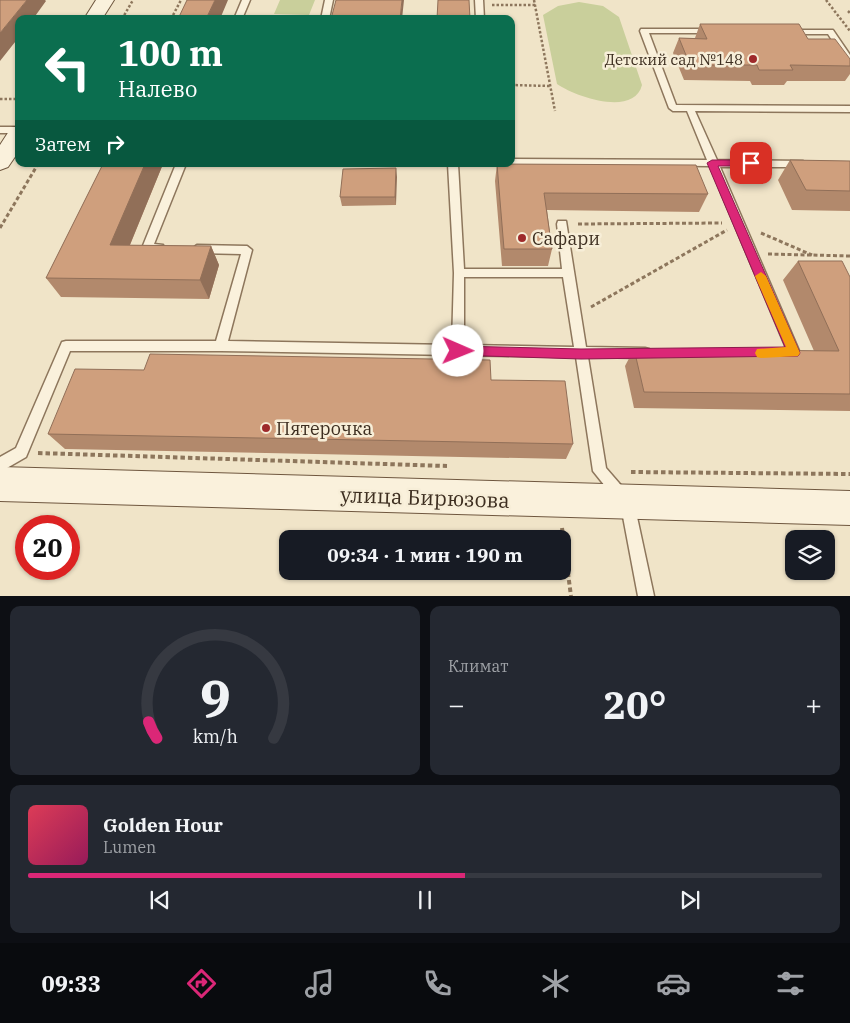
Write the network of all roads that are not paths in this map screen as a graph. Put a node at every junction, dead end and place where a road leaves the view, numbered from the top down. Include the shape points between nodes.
1 (105, 0) edge
2 (246, 0) edge
3 (329, 0) edge
4 (479, 2) edge
5 (96, 15) edge
6 (240, 15) edge
7 (326, 15) edge
8 (480, 15) edge
9 (722, 31) edge
10 (781, 32) edge
11 (850, 61) edge
12 (690, 108) junction
13 (850, 109) edge
14 (0, 130) edge
15 (15, 132) edge
16 (15, 138) edge
17 (0, 162) edge
18 (515, 162) edge
19 (712, 163) junction
20 (811, 164) edge
21 (180, 167) edge
22 (453, 167) edge
23 (562, 224) road end
24 (167, 248) edge
25 (187, 249) edge
26 (459, 273) junction
27 (568, 273) junction
28 (220, 346) junction
29 (458, 351) junction
30 (658, 353) edge
31 (765, 353) edge
32 (581, 354) junction
33 (0, 465) edge
34 (0, 484) edge
35 (628, 504) junction
36 (850, 508) edge
37 (646, 596) edge

1 - 5 main road
2 - 6 lane
3 - 7 lane
4 - 8 lane
9 - 12 lane via 644,31 673,108
10 - 11 lane via 830,32
12 - 13 lane
12 - 19 lane
14 - 15 lane
16 - 17 main road
18 - 19 lane
19 - 20 lane
19 - 31 lane via 794,353
21 - 24 lane via 147,248
22 - 26 lane
23 - 27 lane
25 - 28 lane via 246,250
26 - 27 lane
26 - 29 lane
27 - 32 lane
28 - 29 lane
28 - 33 lane via 66,346 21,452
29 - 32 lane
30 - 32 lane
32 - 35 lane via 600,471
34 - 35 main road, улица Бирюзова
35 - 36 main road, улица Бирюзова
35 - 37 lane

